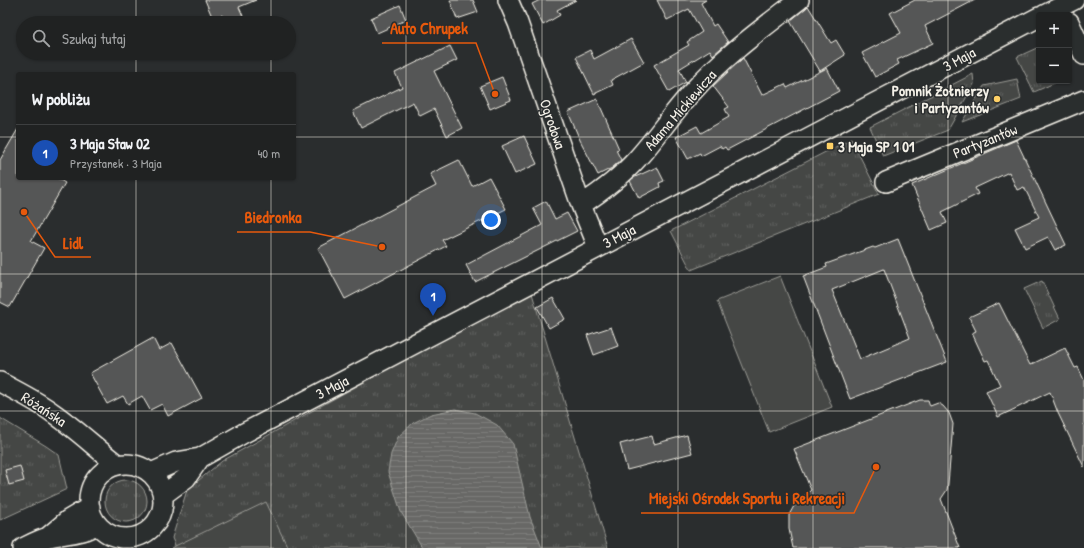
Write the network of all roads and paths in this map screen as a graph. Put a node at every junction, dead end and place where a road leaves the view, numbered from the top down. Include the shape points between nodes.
1 (508, 0) edge
2 (799, 0) edge
3 (1066, 8) edge
4 (1053, 12) edge
5 (1036, 19) edge
6 (1084, 55) edge
7 (1084, 100) edge
8 (886, 182) dead end
9 (581, 205) junction
10 (598, 247) junction
11 (0, 382) edge
12 (86, 440) junction
13 (200, 458) junction
14 (118, 465) junction
15 (152, 473) junction
16 (102, 474) junction
17 (163, 495) junction
18 (93, 516) junction
19 (149, 540) edge
20 (132, 543) edge
21 (23, 548) edge

1 - 9 street, Ogrodowa
2 - 9 street, Adama Mickiewicza via 709,74 637,159 602,191
3 - 4 street
3 - 6 street
5 - 10 street, 3 Maja
7 - 8 street, Partyzantów
9 - 10 street, Ogrodowa
10 - 13 street, 3 Maja
11 - 12 street, Różańska via 51,412 77,430
12 - 14 street, Różańska
12 - 16 street, Różańska
13 - 15 street, 3 Maja via 176,462
13 - 17 street, 3 Maja via 186,478
14 - 15 street via 130,464
14 - 16 street
15 - 17 street
16 - 18 street via 95,481 89,498
17 - 19 street via 164,506 161,516
18 - 20 street via 106,533
18 - 21 street via 91,528 48,537
19 - 20 street via 139,537

